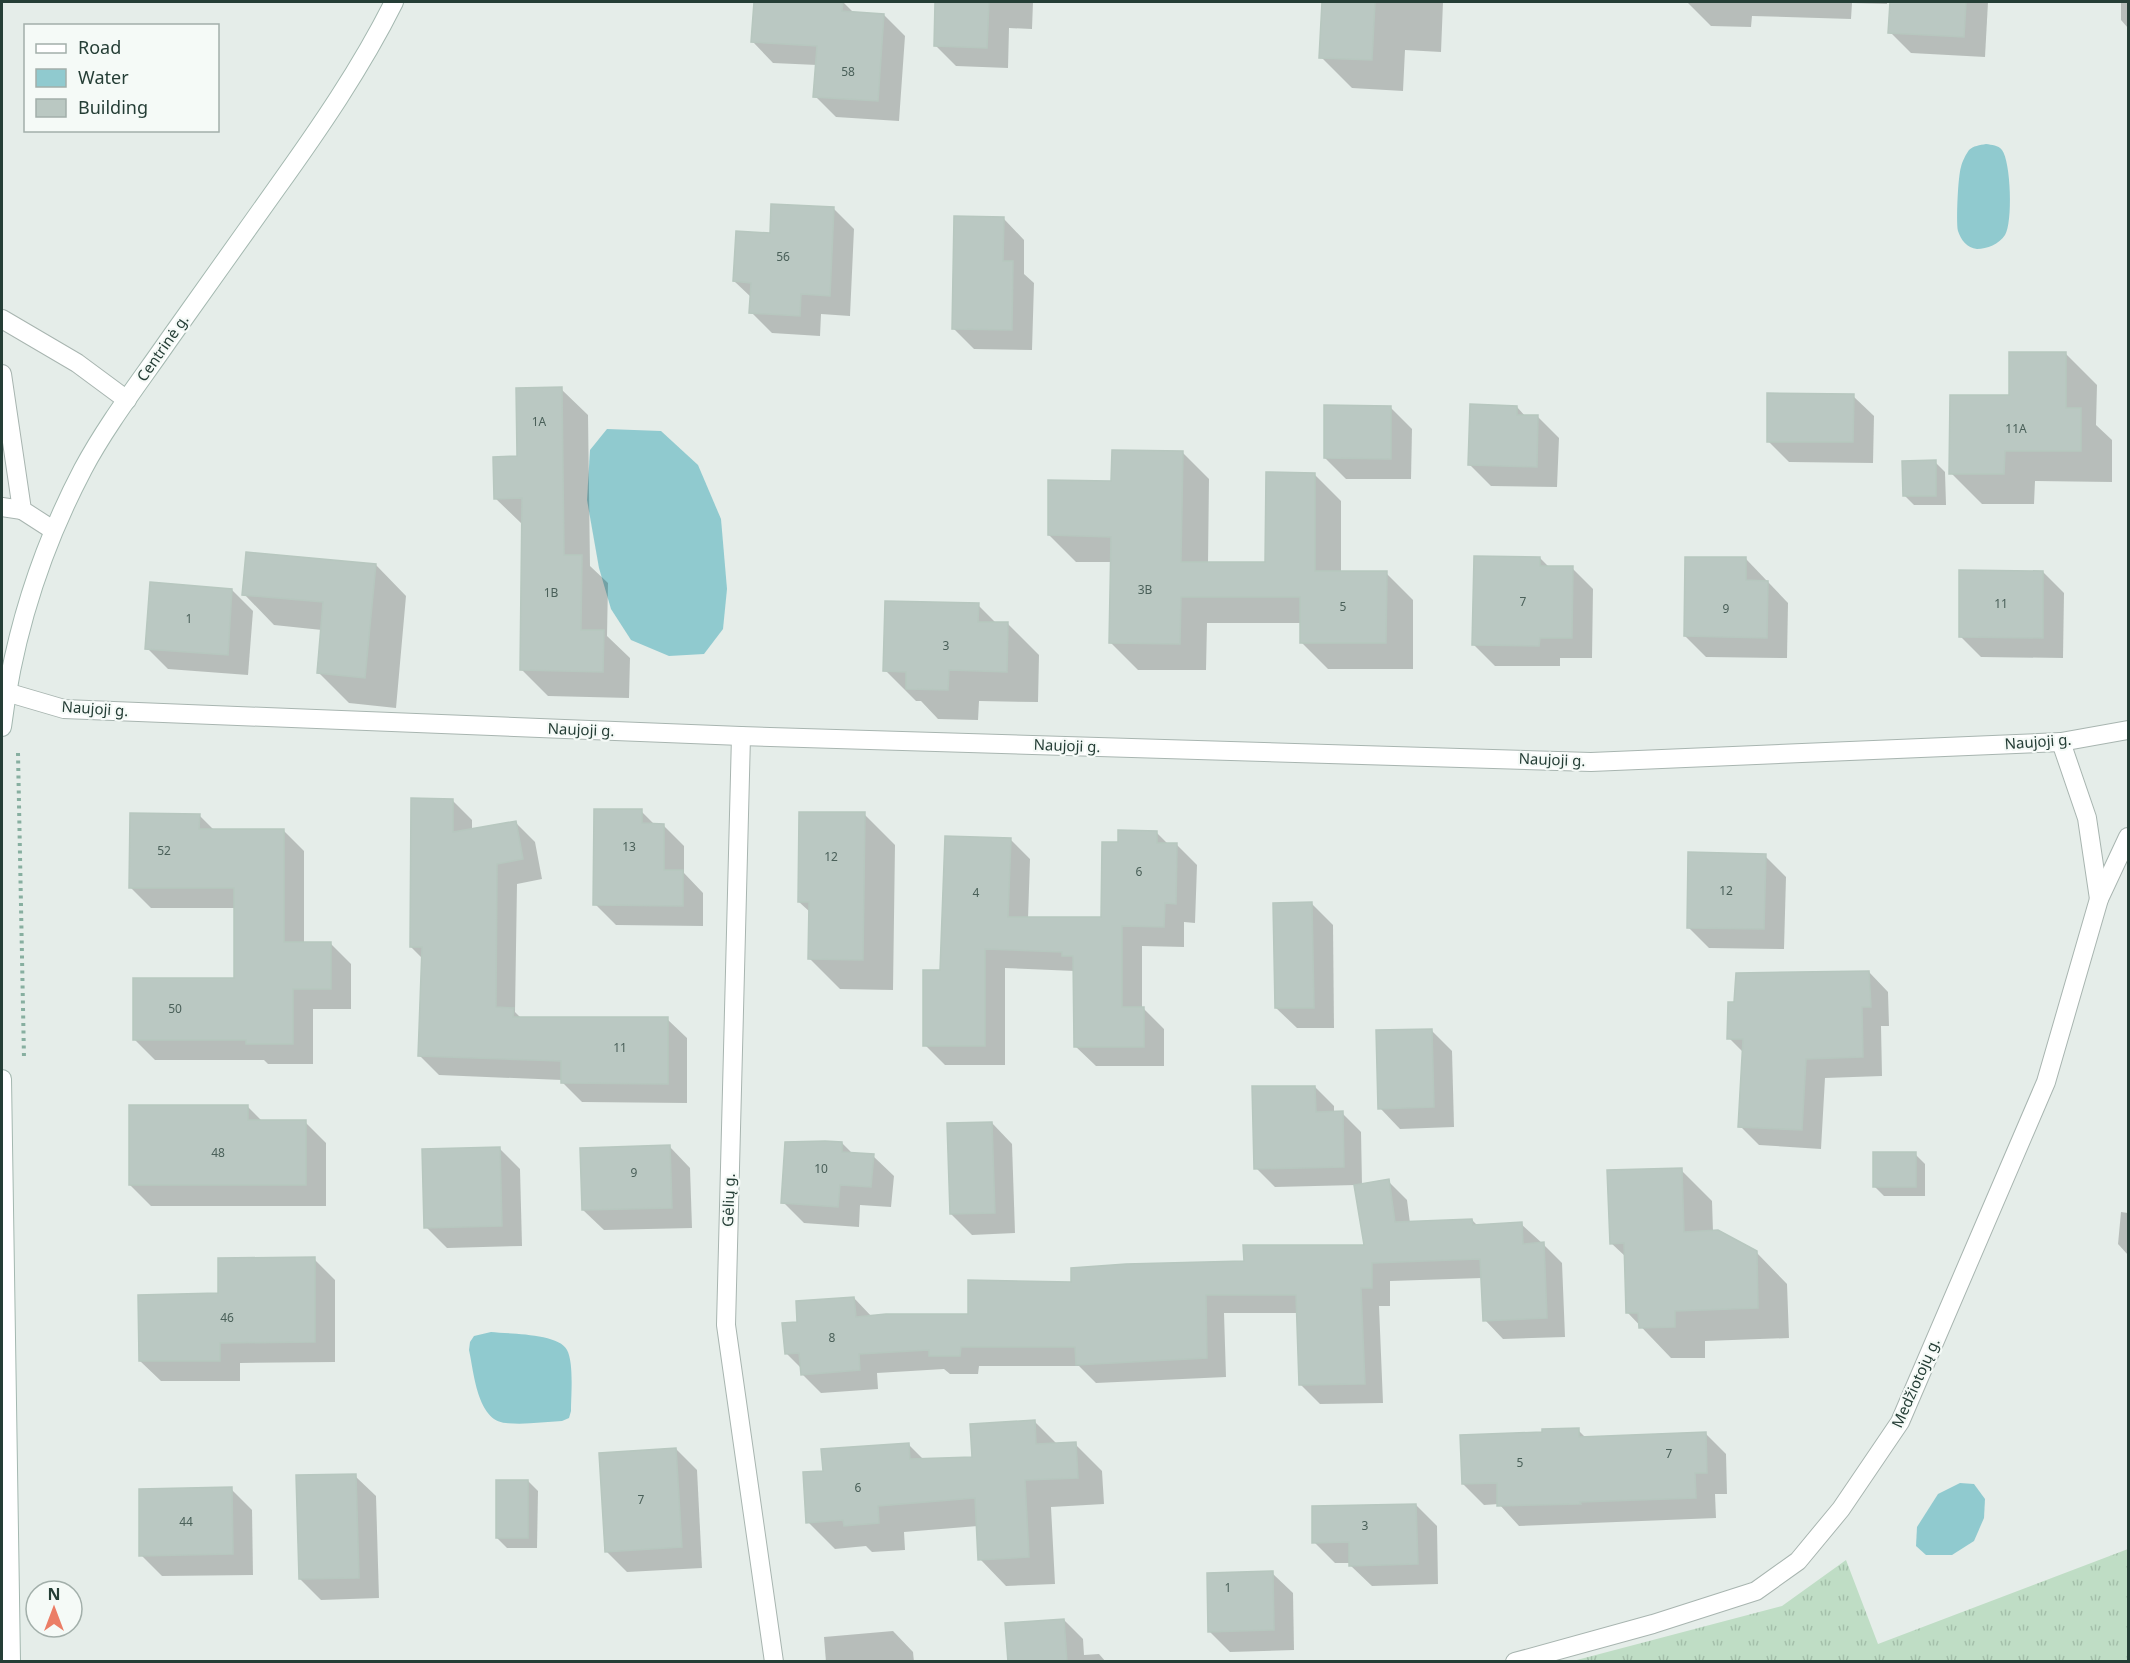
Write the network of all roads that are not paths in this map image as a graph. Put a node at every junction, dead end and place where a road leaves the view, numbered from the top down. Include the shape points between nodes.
1 (394, 2) edge
2 (2, 319) edge
3 (2, 374) edge
4 (127, 400) junction
5 (2, 507) edge
6 (22, 510) junction
7 (53, 530) junction
8 (6, 692) junction
9 (2, 727) edge
10 (2128, 730) edge
11 (741, 736) junction
12 (2061, 742) junction
13 (2128, 837) edge
14 (2099, 899) junction
15 (2, 1079) edge
16 (11, 1662) edge
17 (774, 1662) edge
18 (1515, 1662) edge

1 - 4 street, Centrinė g. via 331,111
2 - 4 street via 77,363
3 - 6 street
4 - 7 street, Centrinė g. via 83,468
5 - 6 street
6 - 7 street
7 - 8 street, Centrinė g. via 24,615
8 - 9 street, Centrinė g.
8 - 11 street, Naujoji g. via 64,709
10 - 12 street, Naujoji g.
11 - 12 street, Naujoji g. via 1591,762
11 - 17 street, Gėlių g. via 726,1324
12 - 14 street, Medžiotojų g. via 2087,818
13 - 14 street, Medžiotojų g.
14 - 18 street, Medžiotojų g. via 2037,1104 1900,1422 1841,1509 1798,1561 1756,1591
15 - 16 street

